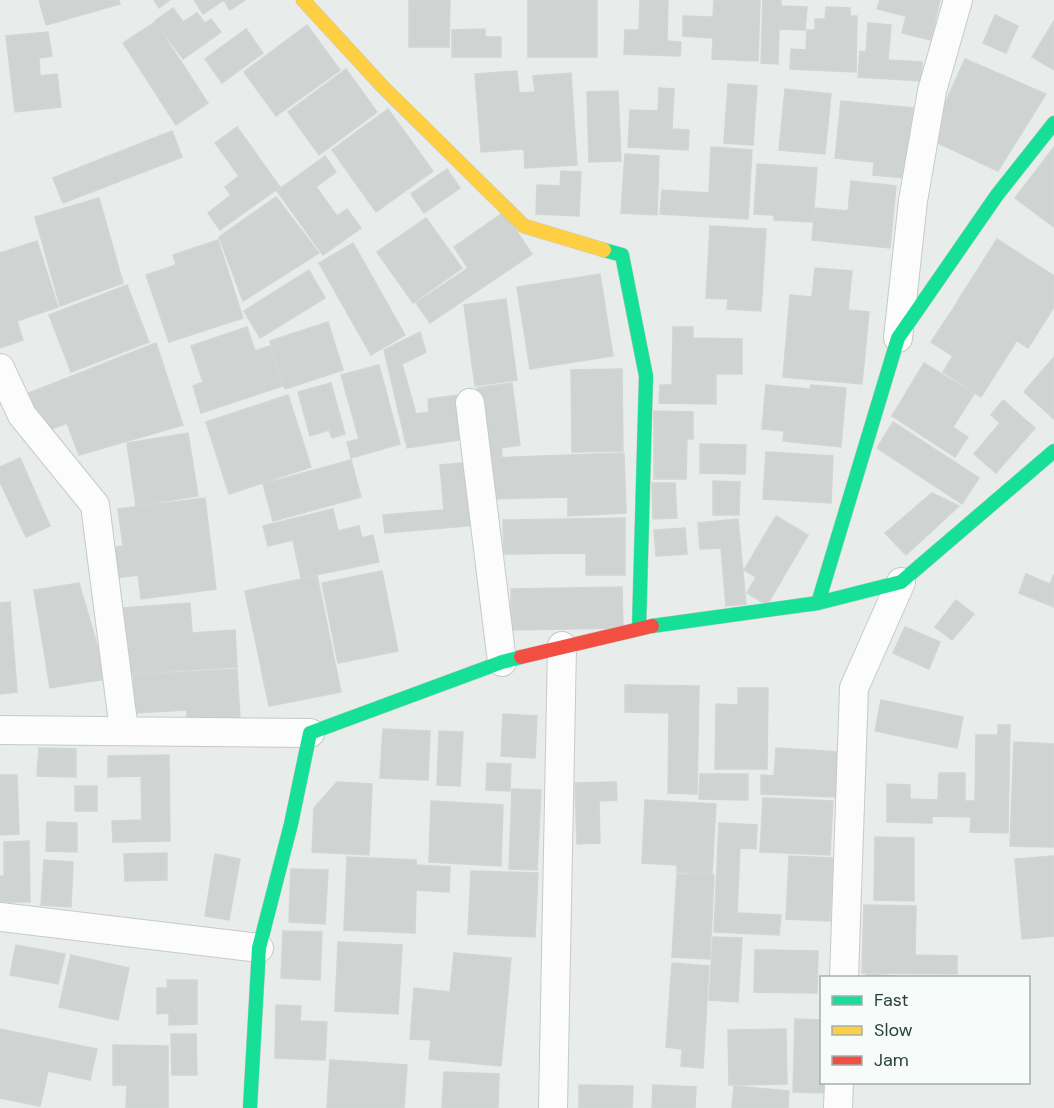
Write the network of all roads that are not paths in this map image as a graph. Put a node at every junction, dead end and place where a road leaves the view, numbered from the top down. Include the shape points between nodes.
1 (303, 0) edge
2 (958, 0) edge
3 (1054, 123) edge
4 (898, 338) junction
5 (0, 368) edge
6 (470, 404) dead end
7 (1054, 451) edge
8 (902, 582) junction
9 (818, 603) junction
10 (639, 628) junction
11 (562, 646) junction
12 (502, 663) junction
13 (0, 730) edge
14 (124, 730) junction
15 (310, 733) junction
16 (0, 917) edge
17 (259, 948) junction
18 (844, 976) edge
19 (839, 1084) edge
20 (250, 1108) edge
21 (553, 1108) edge
22 (838, 1108) edge

1 - 10 street via 383,87 524,226 622,255 646,376
2 - 4 street via 930,102 913,201
3 - 4 street via 997,195
4 - 9 street
5 - 14 street via 22,415 95,505
6 - 12 street
7 - 8 street
8 - 9 street
8 - 18 street via 854,688
9 - 10 street
10 - 11 street
11 - 12 street
11 - 21 street
12 - 15 street
13 - 14 street
14 - 15 street
15 - 17 street
16 - 17 street
17 - 20 street
19 - 22 street

